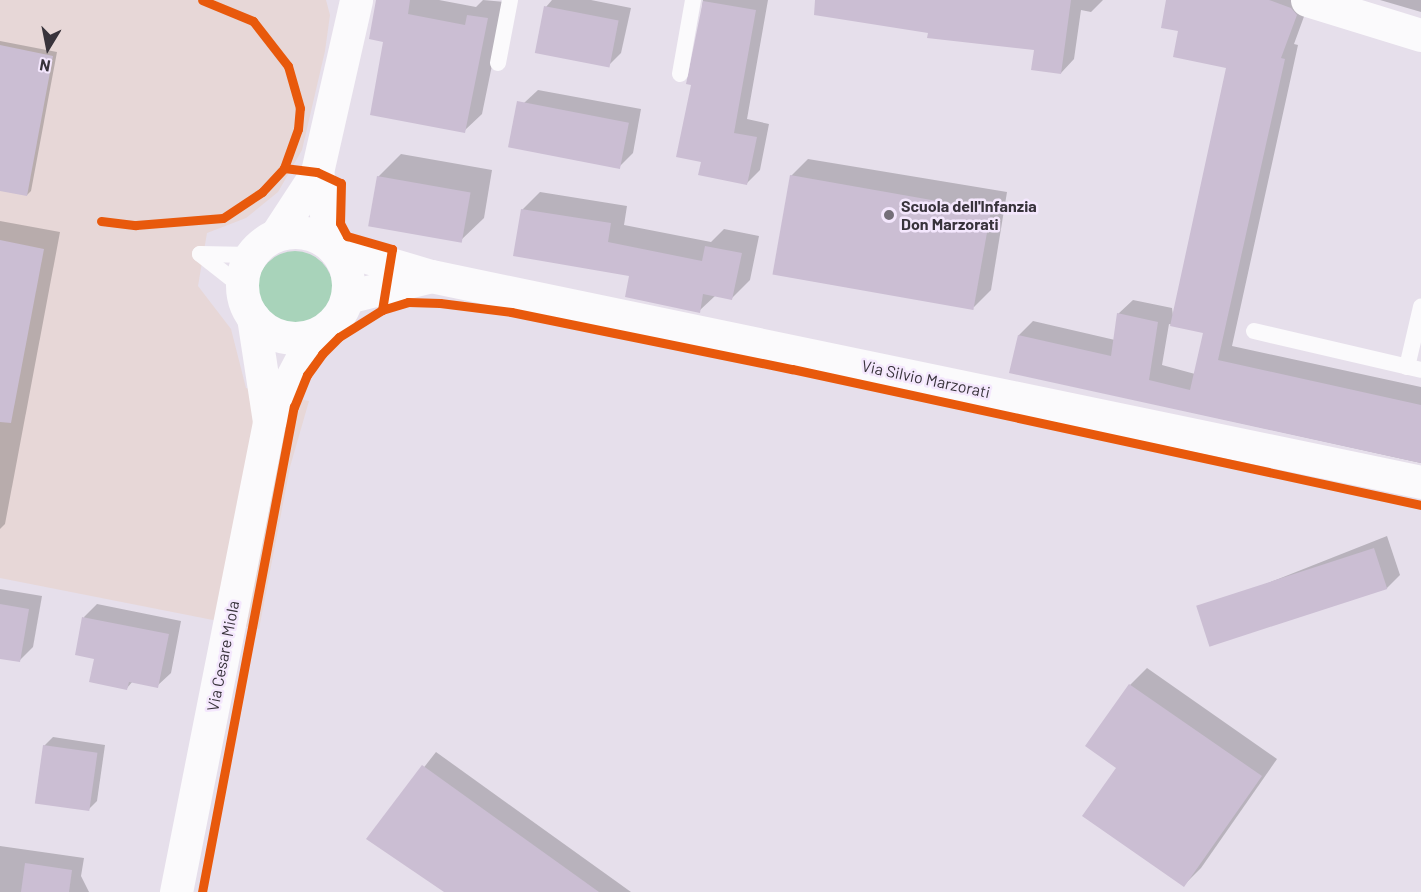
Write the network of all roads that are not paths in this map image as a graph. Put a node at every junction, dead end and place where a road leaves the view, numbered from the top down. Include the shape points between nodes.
1 (338, 0) edge
2 (356, 0) edge
3 (510, 0) edge
4 (693, 0) edge
5 (1307, 0) edge
6 (1421, 35) edge
7 (343, 49) junction
8 (498, 63) dead end
9 (680, 74) dead end
10 (317, 172) junction
11 (276, 235) junction
12 (333, 247) junction
13 (250, 255) junction
14 (431, 276) junction
15 (242, 287) junction
16 (347, 297) junction
17 (1421, 307) edge
18 (253, 317) junction
19 (1254, 331) dead end
20 (314, 334) junction
21 (1414, 368) edge
22 (269, 421) junction
23 (1421, 482) edge
24 (176, 892) edge

1 - 7 street
2 - 7 street
3 - 8 lane
4 - 9 lane
5 - 6 street
7 - 10 street
10 - 11 street
10 - 12 street
11 - 12 street via 308,233
11 - 13 street
12 - 14 street, Via Silvio Marzorati
12 - 16 street via 344,262
13 - 15 street
13 - 15 lane via 200,254
14 - 16 street, Via Silvio Marzorati
14 - 23 street, Via Silvio Marzorati
15 - 18 street, Via Cesare Miola
16 - 20 street, Via Cesare Miola via 331,324
17 - 21 lane
18 - 20 street via 278,335 294,338
18 - 22 street, Via Cesare Miola
19 - 21 lane
20 - 22 street, Via Cesare Miola
22 - 24 street, Via Cesare Miola

